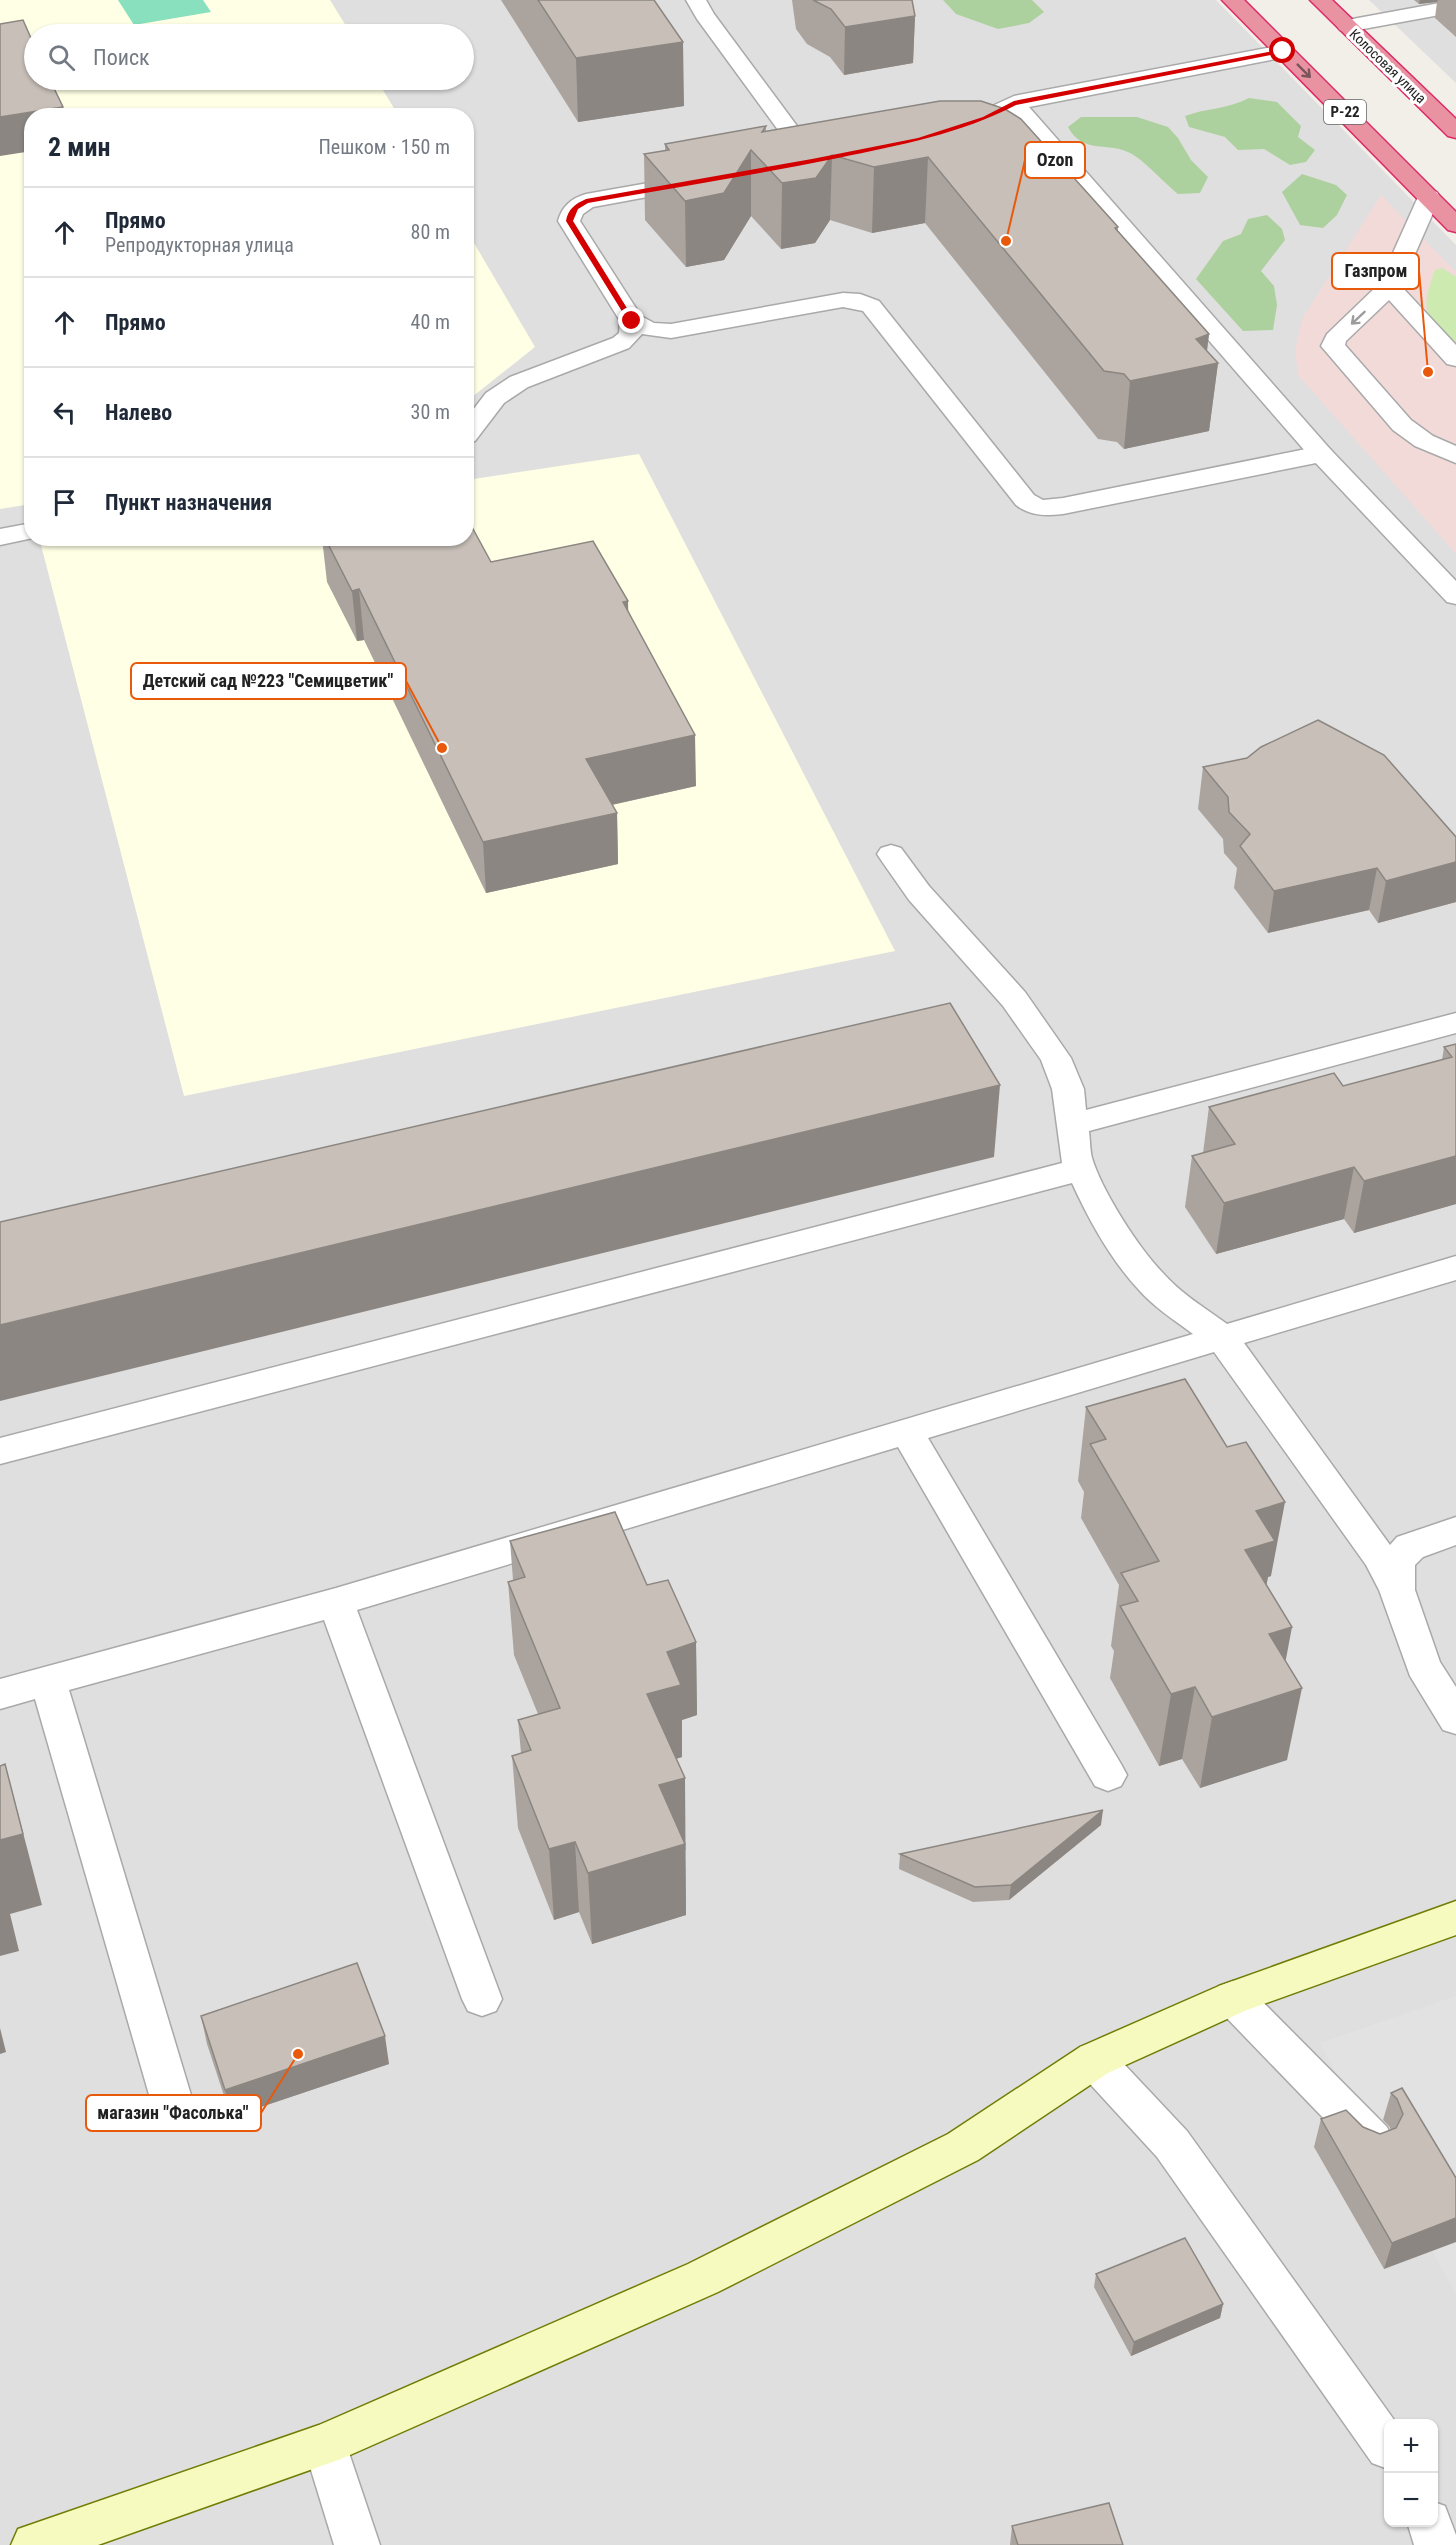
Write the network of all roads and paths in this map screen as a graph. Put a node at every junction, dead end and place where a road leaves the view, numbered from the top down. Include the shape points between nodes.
1 (696, 0) edge
2 (1232, 0) edge
3 (1320, 0) edge
4 (1456, 6) edge
5 (1347, 27) junction
6 (1283, 51) junction
7 (1014, 103) junction
8 (976, 122) edge
9 (1456, 131) edge
10 (812, 161) edge
11 (711, 179) edge
12 (1429, 197) junction
13 (1456, 225) edge
14 (1389, 287) junction
15 (632, 321) junction
16 (1456, 359) edge
17 (474, 426) edge
18 (1321, 454) junction
19 (1456, 455) edge
20 (24, 532) edge
21 (0, 537) edge
22 (1456, 596) edge
23 (891, 854) dead end
24 (1456, 1023) edge
25 (1073, 1124) junction
26 (1081, 1169) junction
27 (1456, 1268) edge
28 (1222, 1338) junction
29 (907, 1432) junction
30 (0, 1451) edge
31 (1456, 1531) edge
32 (1397, 1590) junction
33 (336, 1602) junction
34 (48, 1681) junction
35 (0, 1694) edge
36 (1456, 1719) edge
37 (1108, 1775) dead end
38 (1456, 1918) edge
39 (1233, 1998) junction
40 (482, 1999) dead end
41 (1094, 2060) junction
42 (173, 2105) dead end
43 (1372, 2140) edge
44 (1384, 2441) edge
45 (325, 2444) junction
46 (1430, 2527) edge
47 (34, 2545) edge
48 (357, 2545) edge
49 (1437, 2545) edge

1 - 10 street
2 - 6 highway, Р-22
3 - 5 highway, Колосовая улица
4 - 5 street
5 - 9 highway, Колосовая улица
6 - 7 street
6 -> 12 highway, Р-22
7 - 8 street
7 - 18 street
11 - 15 street via 586,201 570,214 569,221
12 - 13 highway, Р-22
12 - 14 street
14 - 16 street
14 -> 19 street via 1335,339 1333,346 1412,434
15 - 17 street via 633,331 621,343 504,390
15 - 18 street via 656,331 671,331 843,300 860,301 871,306 1020,494 1033,506 1046,509
18 - 22 street
20 - 21 street
23 - 25 street via 919,893 1014,999 1056,1058 1068,1089
24 - 25 street
25 - 26 street
26 - 28 street via 1100,1209 1150,1281
26 - 30 street
27 - 28 street
28 - 29 street
28 - 32 street via 1379,1557
29 - 33 street
29 - 37 street
31 - 32 street via 1410,1547 1397,1561
32 - 36 street via 1423,1666
33 - 34 street
33 - 40 street
34 - 35 street
34 - 42 street
38 - 39 street
39 - 41 street
39 - 43 street
41 - 44 street via 1172,2144
41 - 45 street via 963,2147 714,2272
45 - 47 street
45 - 48 street
46 - 49 street

